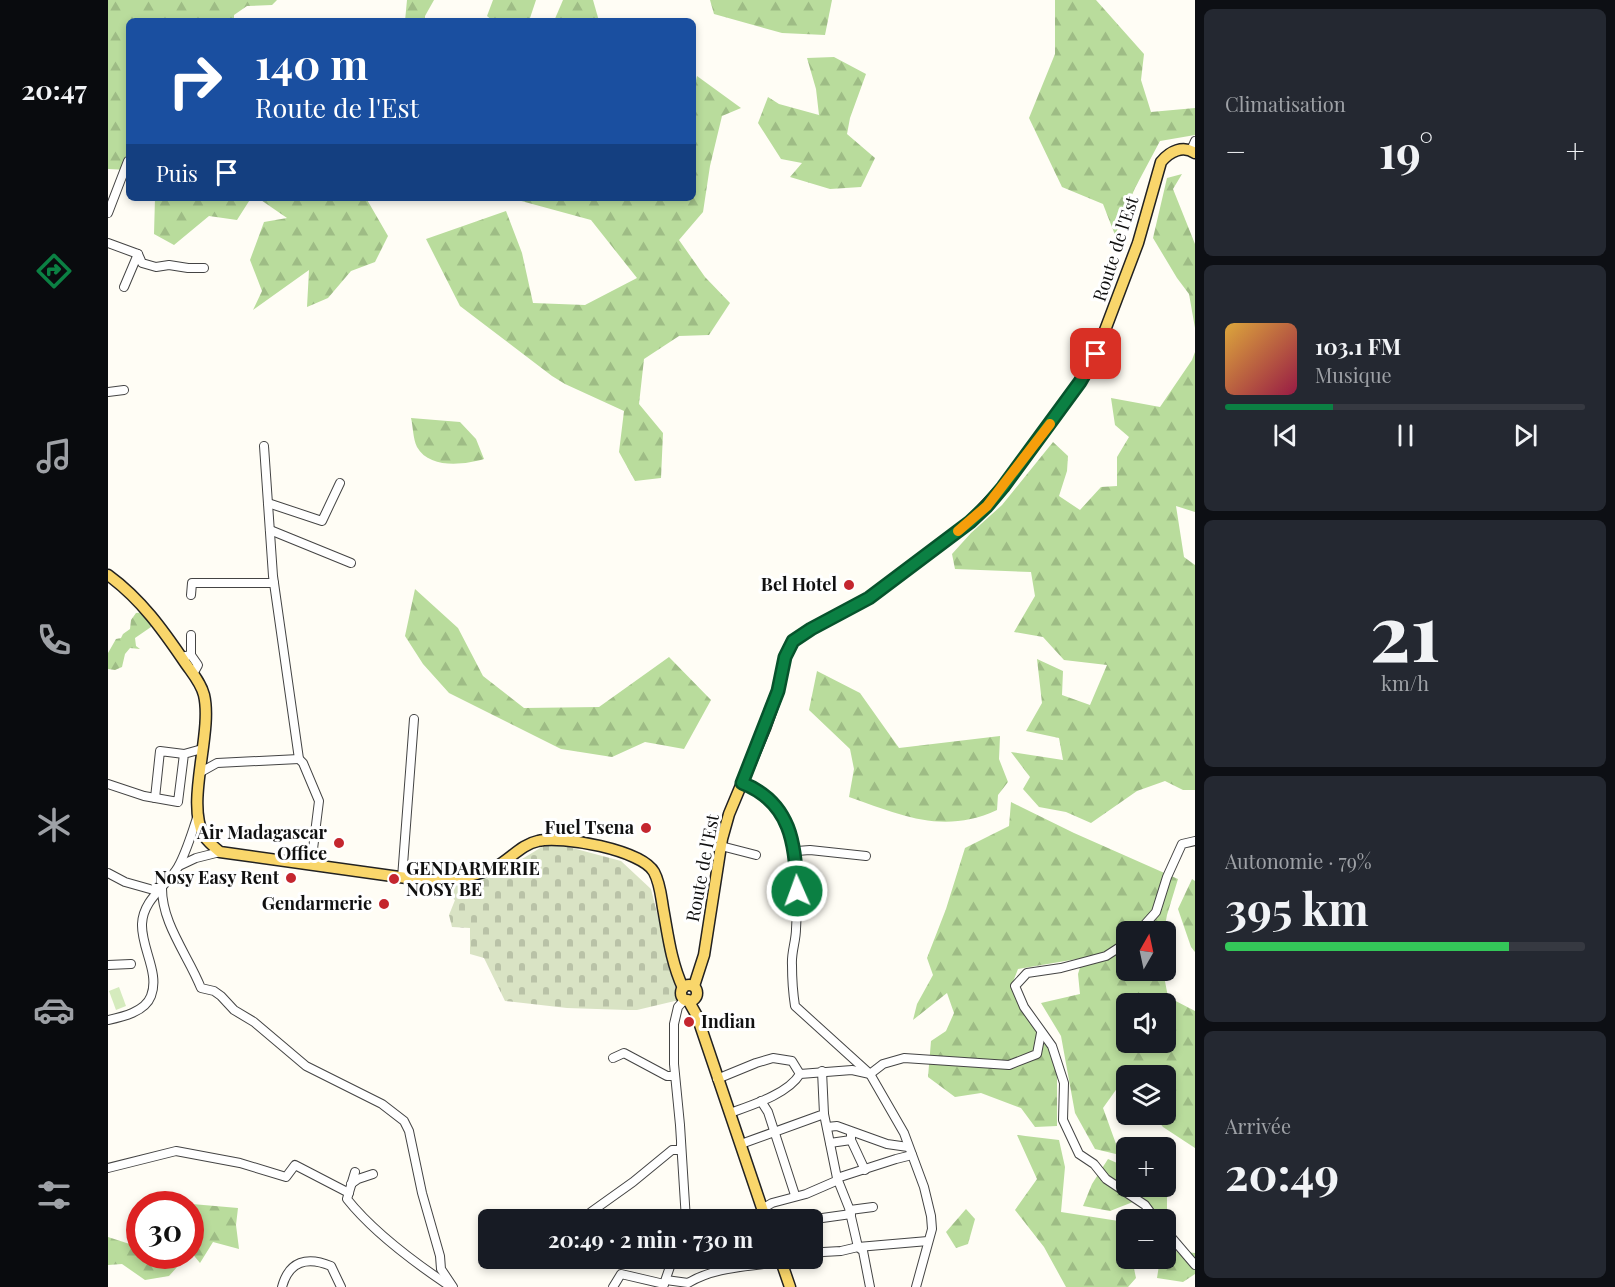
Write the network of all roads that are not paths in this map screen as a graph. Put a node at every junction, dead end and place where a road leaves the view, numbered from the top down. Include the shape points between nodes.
1 (1194, 148) edge
2 (126, 166) edge
3 (108, 213) edge
4 (108, 243) edge
5 (138, 254) junction
6 (204, 268) dead end
7 (124, 287) dead end
8 (124, 390) dead end
9 (108, 392) edge
10 (264, 446) dead end
11 (340, 483) dead end
12 (268, 503) junction
13 (270, 530) junction
14 (351, 563) dead end
15 (108, 575) edge
16 (274, 583) junction
17 (191, 595) dead end
18 (191, 635) dead end
19 (186, 656) junction
20 (414, 719) dead end
21 (202, 749) junction
22 (184, 754) junction
23 (299, 759) junction
24 (201, 772) junction
25 (742, 783) junction
26 (108, 784) edge
27 (155, 798) junction
28 (198, 815) junction
29 (1195, 840) edge
30 (721, 846) junction
31 (220, 852) junction
32 (756, 855) dead end
33 (866, 856) dead end
34 (796, 863) junction
35 (311, 865) junction
36 (179, 866) junction
37 (108, 873) edge
38 (402, 878) junction
39 (160, 888) junction
40 (1148, 921) edge
41 (1116, 949) edge
42 (131, 964) dead end
43 (108, 965) edge
44 (690, 995) junction
45 (108, 1020) edge
46 (1041, 1033) junction
47 (613, 1058) dead end
48 (822, 1071) junction
49 (800, 1074) junction
50 (870, 1074) junction
51 (675, 1076) junction
52 (717, 1079) junction
53 (761, 1101) junction
54 (730, 1113) junction
55 (824, 1114) junction
56 (827, 1127) junction
57 (774, 1131) junction
58 (851, 1136) junction
59 (681, 1139) junction
60 (830, 1143) junction
61 (741, 1144) junction
62 (908, 1147) junction
63 (912, 1155) junction
64 (108, 1168) edge
65 (865, 1170) junction
66 (355, 1172) dead end
67 (373, 1174) dead end
68 (837, 1178) junction
69 (350, 1188) junction
70 (795, 1195) junction
71 (873, 1207) dead end
72 (595, 1209) edge
73 (685, 1209) edge
74 (762, 1209) edge
75 (768, 1209) edge
76 (1148, 1209) edge
77 (850, 1212) junction
78 (823, 1217) edge
79 (928, 1241) junction
80 (1176, 1243) edge
81 (858, 1247) junction
82 (823, 1252) edge
83 (1195, 1265) edge
84 (669, 1269) edge
85 (728, 1269) edge
86 (784, 1269) edge
87 (664, 1284) edge
88 (282, 1287) edge
89 (341, 1287) edge
90 (452, 1287) edge
91 (614, 1287) edge
92 (790, 1287) edge
93 (870, 1287) edge
94 (916, 1287) edge

1 - 25 main road, Route de l'Est via 1175,150 1161,162 1113,311 1080,382 1003,487 970,522 869,598 793,641
2 - 3 street
4 - 5 street
5 - 6 street via 142,263 156,267
5 - 7 street
8 - 9 street
10 - 12 street
11 - 12 street via 322,520
12 - 13 street
13 - 14 street
13 - 16 street
15 - 19 main road via 135,596
16 - 17 street via 192,583
16 - 23 street
18 - 19 street
19 - 21 main road via 205,705
20 - 38 street
21 - 22 street
21 - 24 main road
22 - 27 street via 160,751
22 - 27 street via 178,802
23 - 24 street via 217,763
23 - 35 street via 319,801
24 - 28 main road
25 - 30 main road, Route de l'Est
25 - 34 street via 777,806 787,822
26 - 27 street
28 - 31 main road via 205,837
28 - 36 street
29 - 40 street via 1182,844 1156,912
30 - 32 street
30 - 44 main road, Route de l'Est via 704,955
31 - 35 main road
31 - 36 street
33 - 34 street via 797,850
34 - 50 street via 792,965 795,1006
35 - 38 main road
36 - 39 street
37 - 39 street via 125,882
38 - 44 main road via 428,881 484,872 537,841 551,839 632,856 653,870 659,884 678,976
39 - 45 street via 146,907 142,924 152,970 151,997 139,1010
39 - 90 street via 169,921 201,988 221,996 306,1066 382,1104 407,1125 441,1269
41 - 46 street via 1106,956 1027,973 1015,986
42 - 43 street
44 - 51 street, Route de l'Est via 678,1007 674,1024
44 - 52 main road
46 - 50 street via 1037,1054 1009,1065 904,1058 883,1064
46 - 76 street via 1052,1046 1064,1083 1063,1120 1079,1154
47 - 51 street via 624,1053 667,1076
48 - 49 street
48 - 50 street
48 - 55 street
49 - 52 street via 792,1061 773,1058
49 - 53 street via 797,1080
50 - 62 street
51 - 59 street, Route de l'Est
52 - 54 main road
53 - 54 street
53 - 57 street
54 - 61 main road
55 - 56 street
55 - 57 street
56 - 58 street via 837,1126
56 - 60 street
57 - 61 street
57 - 70 street
58 - 60 street
58 - 62 street
58 - 65 street
59 - 72 street via 681,1150 672,1150
59 - 73 street, Route de l'Est
60 - 68 street
61 - 74 main road
62 - 63 street
63 - 65 street
63 - 79 street via 929,1204 932,1229
64 - 69 street via 176,1151 240,1163 286,1177 295,1165
65 - 68 street
66 - 69 street
67 - 69 street via 358,1179
68 - 70 street via 806,1194
68 - 77 street
69 - 90 street via 347,1199 361,1214 425,1270
70 - 75 street via 772,1203
71 - 77 street
77 - 78 street
77 - 81 street
79 - 81 street
79 - 94 street
80 - 83 street
81 - 82 street
81 - 93 street via 863,1251
84 - 87 street
85 - 87 street via 688,1283
86 - 92 main road
87 - 91 street via 621,1274
88 - 89 street via 285,1274 312,1260 331,1266

